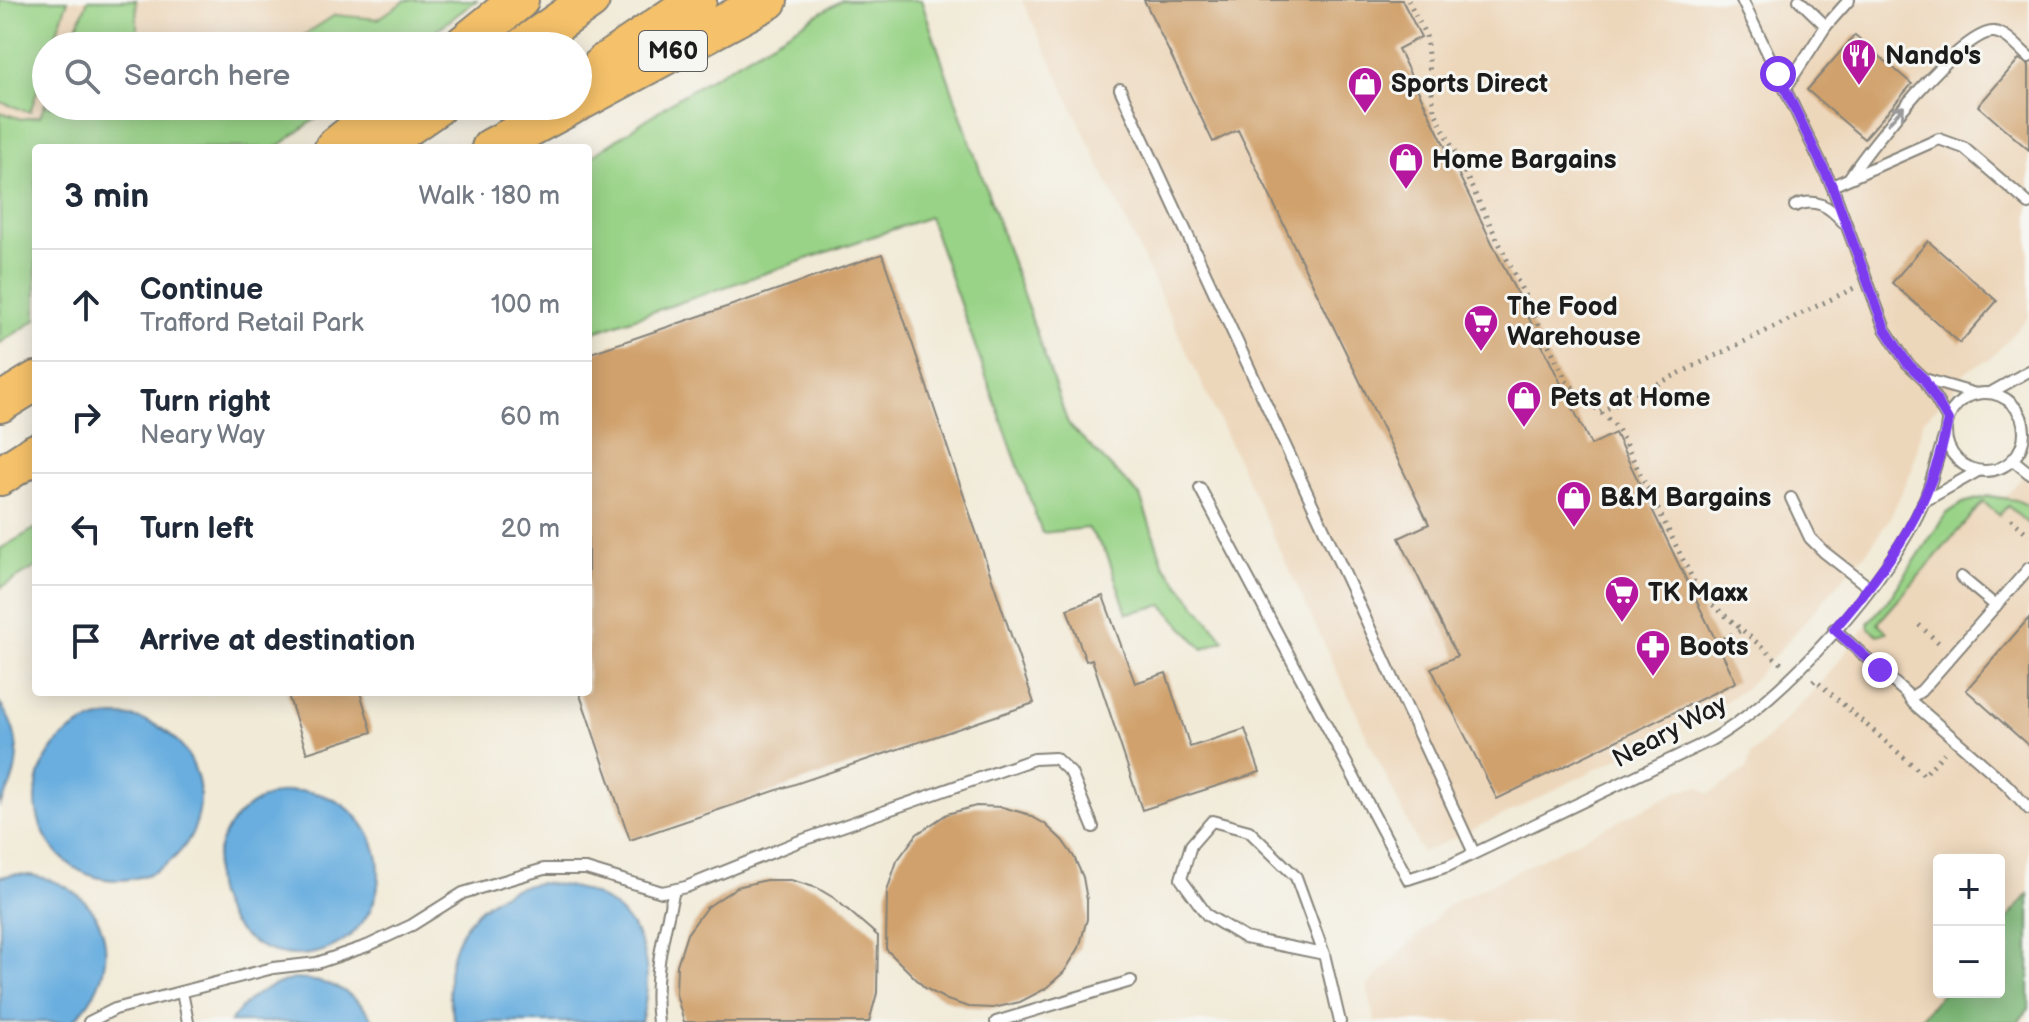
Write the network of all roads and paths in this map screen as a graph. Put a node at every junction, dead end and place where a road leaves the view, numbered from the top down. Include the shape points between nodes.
1 (519, 0) edge
2 (590, 0) edge
3 (697, 0) edge
4 (768, 0) edge
5 (1408, 0) edge
6 (1742, 0) edge
7 (1799, 0) edge
8 (1849, 0) edge
9 (1826, 26) junction
10 (479, 32) edge
11 (544, 32) edge
12 (2029, 57) edge
13 (592, 71) edge
14 (1431, 79) junction
15 (1416, 87) dead end
16 (1120, 89) dead end
17 (1785, 89) junction
18 (592, 94) edge
19 (369, 120) edge
20 (417, 120) edge
21 (522, 120) edge
22 (544, 120) edge
23 (339, 144) edge
24 (382, 144) edge
25 (487, 144) edge
26 (499, 144) edge
27 (1850, 177) junction
28 (1832, 186) junction
29 (2029, 204) edge
30 (1795, 206) dead end
31 (1849, 230) junction
32 (1868, 283) junction
33 (2029, 371) edge
34 (1924, 379) junction
35 (32, 383) edge
36 (1990, 393) junction
37 (1976, 394) junction
38 (1584, 398) junction
39 (0, 403) edge
40 (1571, 404) dead end
41 (1600, 412) junction
42 (2029, 412) edge
43 (2024, 425) junction
44 (1947, 426) junction
45 (32, 456) edge
46 (2013, 460) junction
47 (1978, 471) junction
48 (2029, 473) edge
49 (0, 476) edge
50 (1200, 488) dead end
51 (1791, 498) dead end
52 (1923, 502) junction
53 (2011, 519) dead end
54 (2029, 535) edge
55 (2029, 568) edge
56 (1961, 577) dead end
57 (1696, 587) junction
58 (1870, 588) junction
59 (1690, 591) dead end
60 (1996, 606) junction
61 (1834, 629) junction
62 (1742, 630) junction
63 (1716, 642) dead end
64 (1794, 673) junction
65 (1910, 698) junction
66 (1955, 740) junction
67 (2029, 809) edge
68 (1093, 827) dead end
69 (1474, 853) junction
70 (674, 890) junction
71 (1324, 954) junction
72 (1131, 981) dead end
73 (182, 992) junction
74 (89, 1022) edge
75 (188, 1022) edge
76 (658, 1022) edge
77 (996, 1022) edge
78 (1340, 1022) edge

1 - 10 highway
2 - 11 highway
3 - 13 highway, M60
4 - 18 highway, M60
5 - 14 path via 1426,36
6 - 17 lane
7 - 9 lane
8 - 9 lane
9 - 17 lane
27 -> 12 lane via 1897,114 1981,35 2002,34
14 - 15 path
14 - 38 path via 1434,110 1457,164 1535,324 1567,382
16 - 69 lane
17 - 28 lane
19 - 23 highway
20 - 24 highway
21 - 25 highway
22 - 26 highway
27 - 28 lane
27 - 29 lane via 1939,139 1964,148
28 - 31 lane
30 - 31 lane via 1823,205
31 - 32 lane
32 - 34 lane via 1890,338
32 - 41 path
33 - 36 lane
34 - 37 lane
34 - 44 lane
35 - 39 highway
36 - 37 lane
36 - 43 lane via 2012,403
37 - 44 lane via 1954,408
38 - 40 path
38 - 41 path
41 - 57 path via 1617,427
42 - 43 lane
43 - 46 lane
44 - 47 lane via 1951,452
44 - 52 lane, Neary Way
45 - 49 highway
46 - 47 lane
46 - 48 lane
47 - 52 lane
50 - 69 lane, Neary Way via 1408,879
51 - 58 lane via 1810,538
52 - 58 lane, Neary Way
53 - 54 path
55 - 60 lane
56 - 60 lane
57 - 59 path
57 - 62 path
58 - 61 lane, Neary Way
60 - 65 lane
61 - 64 lane, Neary Way
61 - 65 lane
62 - 63 path
62 - 64 path
64 - 66 path via 1809,687 1815,680 1924,775
64 - 69 lane, Neary Way via 1730,729
65 - 66 lane
66 - 67 lane
68 - 70 lane via 1071,773 1055,758 1034,759
70 - 73 lane via 662,892 586,869 544,869 463,893 412,925 317,963 273,968
70 - 76 lane via 658,964
71 - 71 lane via 1296,877 1249,831 1212,821 1191,845 1181,879 1207,915 1245,938
71 - 78 lane
72 - 77 lane
73 - 74 lane via 115,1009
73 - 75 lane

